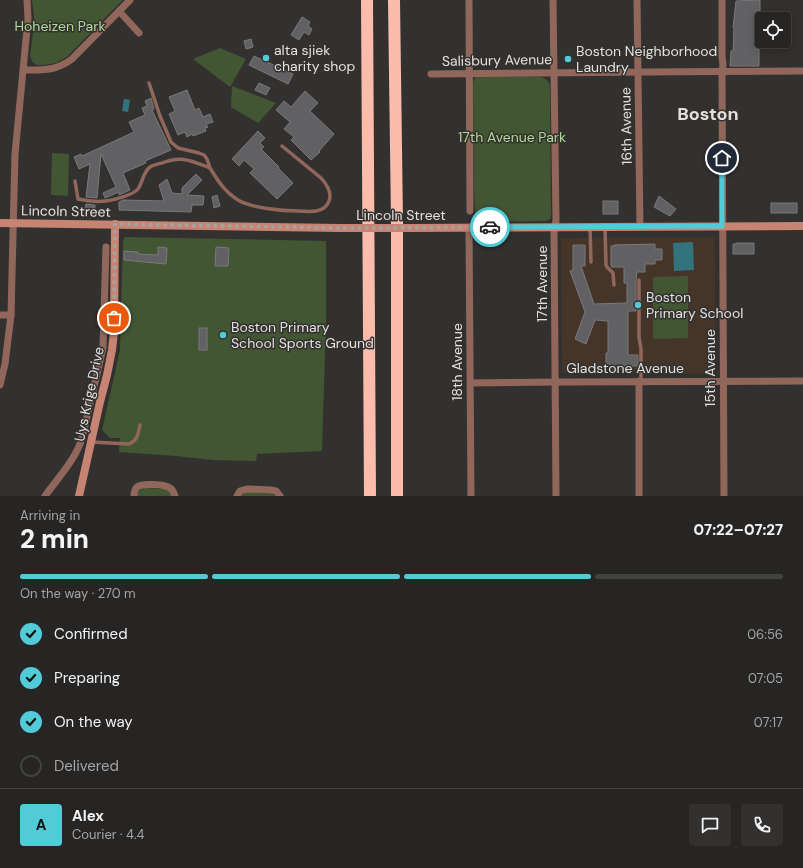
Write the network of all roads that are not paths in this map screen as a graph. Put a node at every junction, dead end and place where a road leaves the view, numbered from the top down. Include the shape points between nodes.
1 (27, 0) edge
2 (130, 0) edge
3 (367, 0) edge
4 (394, 0) edge
5 (469, 0) edge
6 (553, 0) edge
7 (638, 0) edge
8 (722, 0) edge
9 (119, 11) junction
10 (139, 33) dead end
11 (24, 70) junction
12 (803, 71) edge
13 (553, 72) junction
14 (638, 72) junction
15 (722, 72) junction
16 (470, 73) junction
17 (431, 74) dead end
18 (149, 83) dead end
19 (282, 146) dead end
20 (210, 168) junction
21 (75, 181) dead end
22 (470, 211) dead end
23 (0, 223) edge
24 (13, 223) junction
25 (115, 224) junction
26 (722, 226) junction
27 (803, 226) edge
28 (555, 227) junction
29 (590, 227) junction
30 (606, 227) junction
31 (640, 227) junction
32 (470, 228) junction
33 (106, 247) dead end
34 (590, 262) dead end
35 (640, 280) dead end
36 (614, 285) dead end
37 (0, 315) edge
38 (11, 315) junction
39 (640, 381) junction
40 (723, 381) junction
41 (803, 381) edge
42 (555, 382) junction
43 (471, 383) junction
44 (0, 385) edge
45 (140, 425) dead end
46 (92, 442) junction
47 (45, 496) edge
48 (79, 496) edge
49 (134, 496) edge
50 (175, 496) edge
51 (236, 496) edge
52 (280, 496) edge
53 (370, 496) edge
54 (397, 496) edge
55 (471, 496) edge
56 (556, 496) edge
57 (639, 496) edge
58 (724, 496) edge

1 - 11 street
2 - 9 street
3 - 53 highway
4 - 54 highway
5 - 16 street
6 - 13 street, 17th Avenue
7 - 14 street, 16th Avenue
8 - 15 street, 15th Avenue
9 - 10 street
9 - 11 street via 67,63 49,70
11 - 24 street via 16,136
12 - 15 street, Salisbury Avenue
13 - 14 street, Salisbury Avenue
13 - 16 street, Salisbury Avenue
13 - 28 street, 17th Avenue
14 - 15 street, Salisbury Avenue
14 - 31 street, 16th Avenue
15 - 26 street, 15th Avenue
16 - 17 street, Salisbury Avenue
16 - 22 street
18 - 20 lane via 171,142 178,148 204,155
19 - 20 lane via 325,183 330,195 329,203 324,208 317,211 273,210 239,201 219,183
20 - 21 lane via 178,158 170,159 150,167 133,193 106,201 78,199
23 - 24 street, Lincoln Street
24 - 25 street, Lincoln Street
24 - 38 street
25 - 32 street, Lincoln Street, bridge
25 - 46 street, Uys Krige Drive via 114,332
26 - 27 street, Lincoln Street
26 - 31 street, Lincoln Street
26 - 40 street, 15th Avenue
28 - 29 street, Lincoln Street
28 - 32 street, Lincoln Street
28 - 42 street, 17th Avenue
29 - 30 street, Lincoln Street
29 - 34 lane
30 - 31 street, Lincoln Street
30 - 36 lane via 606,265 613,273
32 - 43 street, 18th Avenue
33 - 47 street via 103,348 82,438 75,455
35 - 39 lane
37 - 38 street
38 - 44 street
39 - 40 street, Gladstone Avenue
39 - 42 street, Gladstone Avenue
39 - 57 street
40 - 41 street, Gladstone Avenue
40 - 58 street, 15th Avenue
42 - 43 street, Gladstone Avenue
42 - 56 street, 17th Avenue
43 - 55 street, 18th Avenue
45 - 46 lane via 136,439 129,444
46 - 48 street, Uys Krige Drive
49 - 50 street via 140,485 168,486
51 - 52 street via 240,491 247,489 271,490

